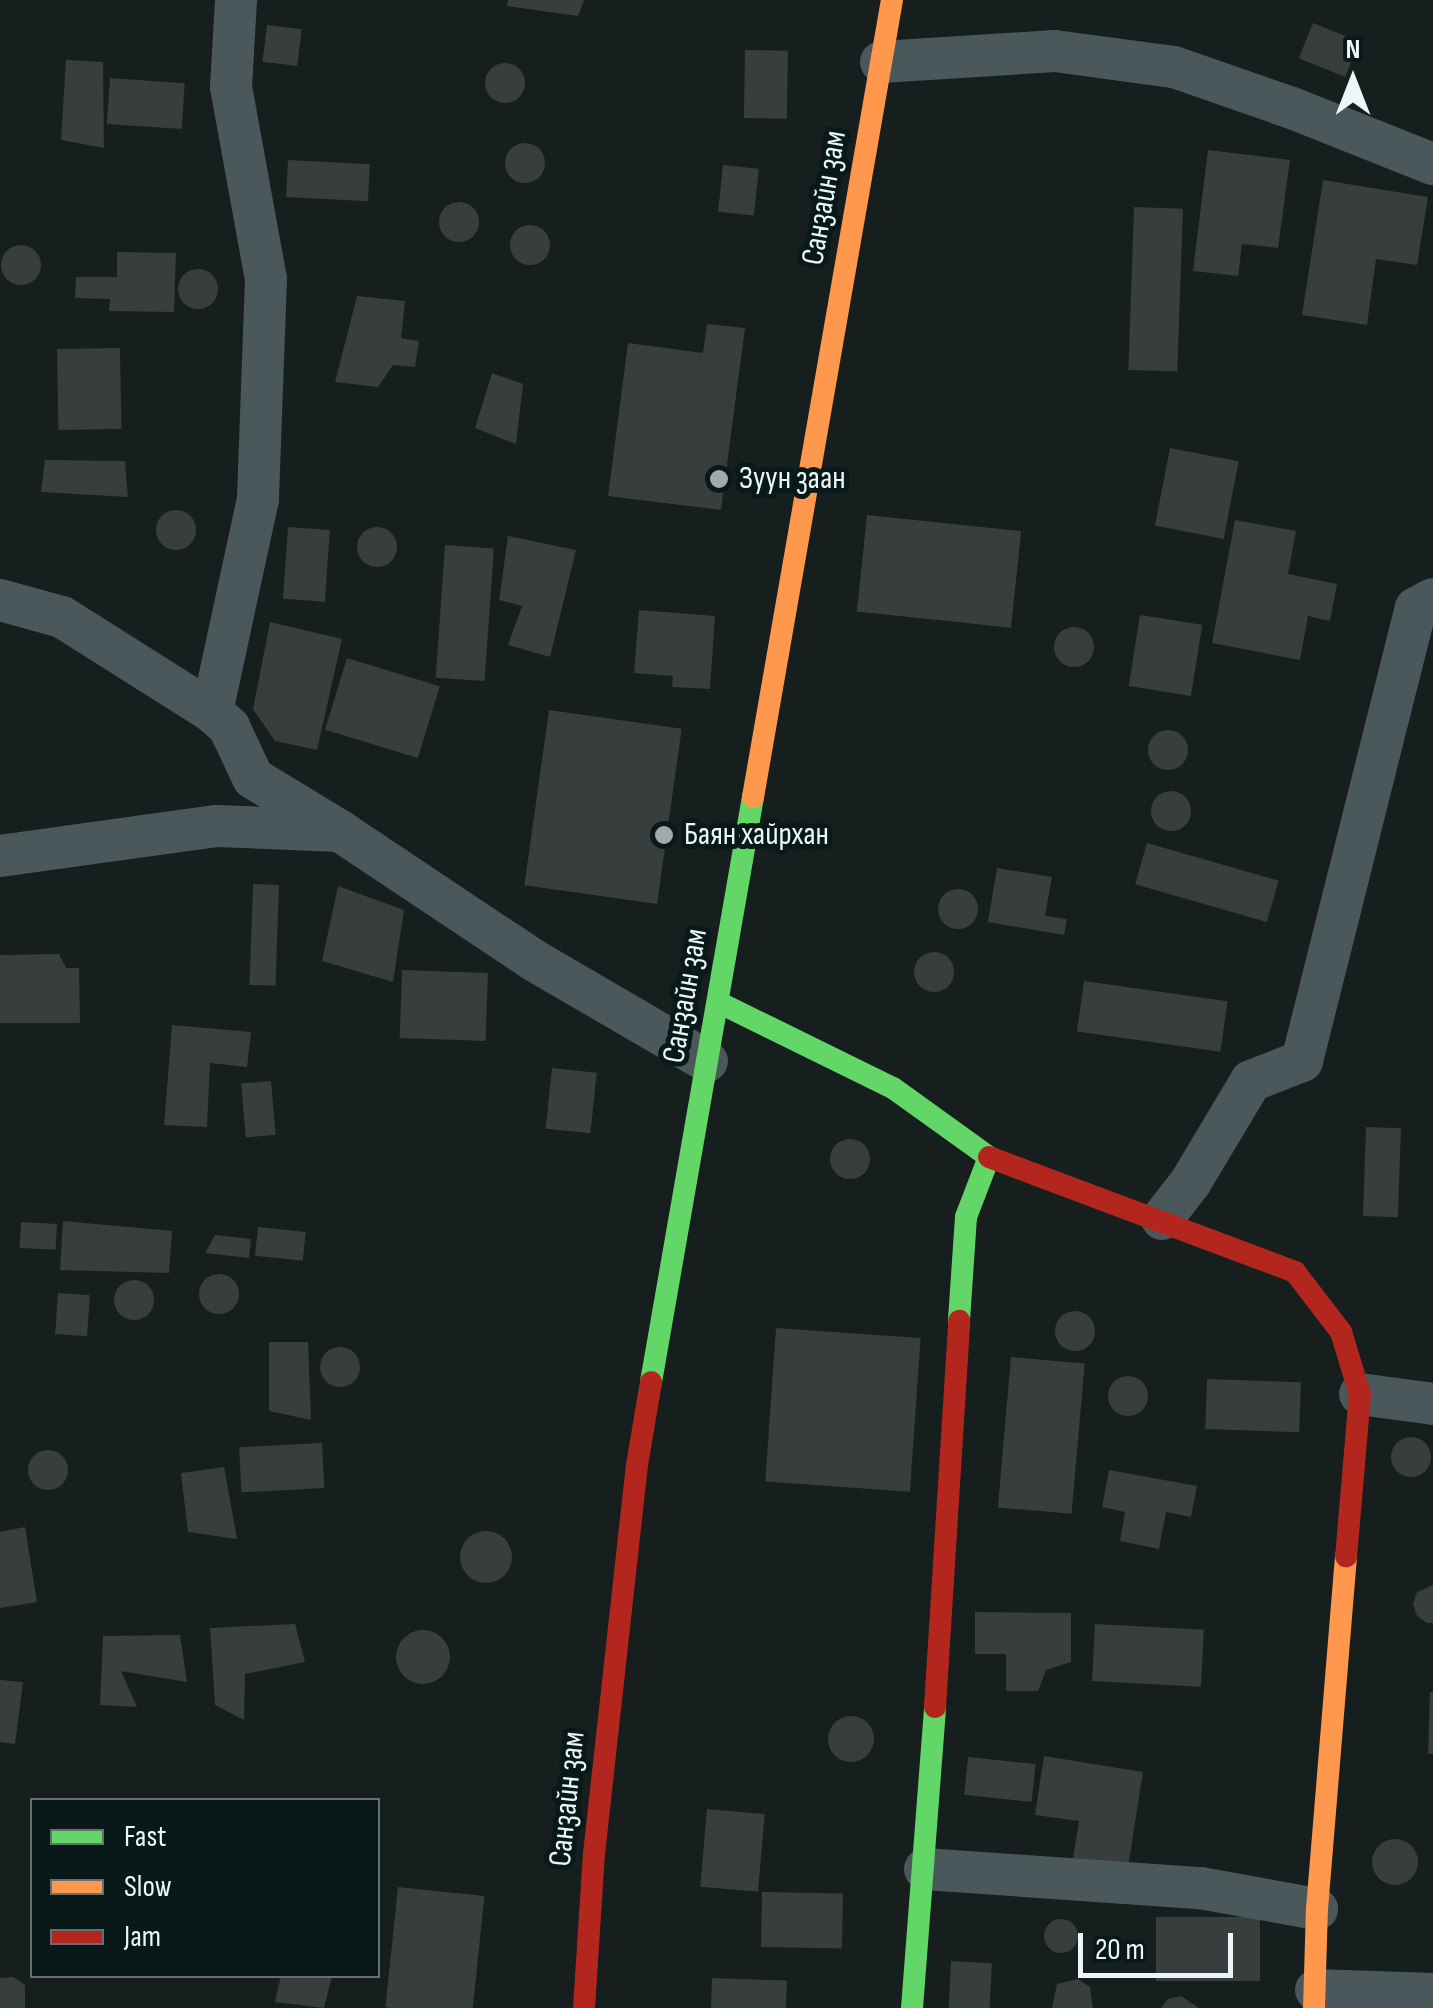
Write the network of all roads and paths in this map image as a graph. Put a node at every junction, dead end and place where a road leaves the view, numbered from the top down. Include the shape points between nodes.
1 (236, 0) edge
2 (892, 0) edge
3 (881, 62) junction
4 (1433, 164) edge
5 (1433, 599) edge
6 (0, 600) edge
7 (212, 712) junction
8 (340, 831) junction
9 (0, 856) edge
10 (718, 1002) junction
11 (707, 1062) junction
12 (990, 1156) junction
13 (1162, 1219) junction
14 (1360, 1394) junction
15 (1433, 1404) edge
16 (925, 1870) junction
17 (1317, 1909) junction
18 (1433, 1994) edge
19 (1315, 1999) edge
20 (584, 2008) edge
21 (912, 2008) edge

1 - 7 street via 231,87 266,279 262,399 258,499
2 - 3 street, Санзайн зам
3 - 4 street via 1054,51 1174,67
3 - 10 street, Санзайн зам
5 - 13 street via 1416,608 1302,1060 1251,1081
6 - 7 street via 62,617
7 - 8 street via 228,727 253,778
8 - 9 street via 217,826
8 - 11 street via 535,961
10 - 11 street, Санзайн зам
10 - 12 street via 893,1088
11 - 20 street, Санзайн зам via 638,1466 594,1854
12 - 13 street
12 - 16 street via 966,1217
13 - 14 street via 1295,1272 1341,1332
14 - 15 street
14 - 17 street
16 - 17 street via 1200,1888
16 - 21 street
17 - 19 street
18 - 19 street

